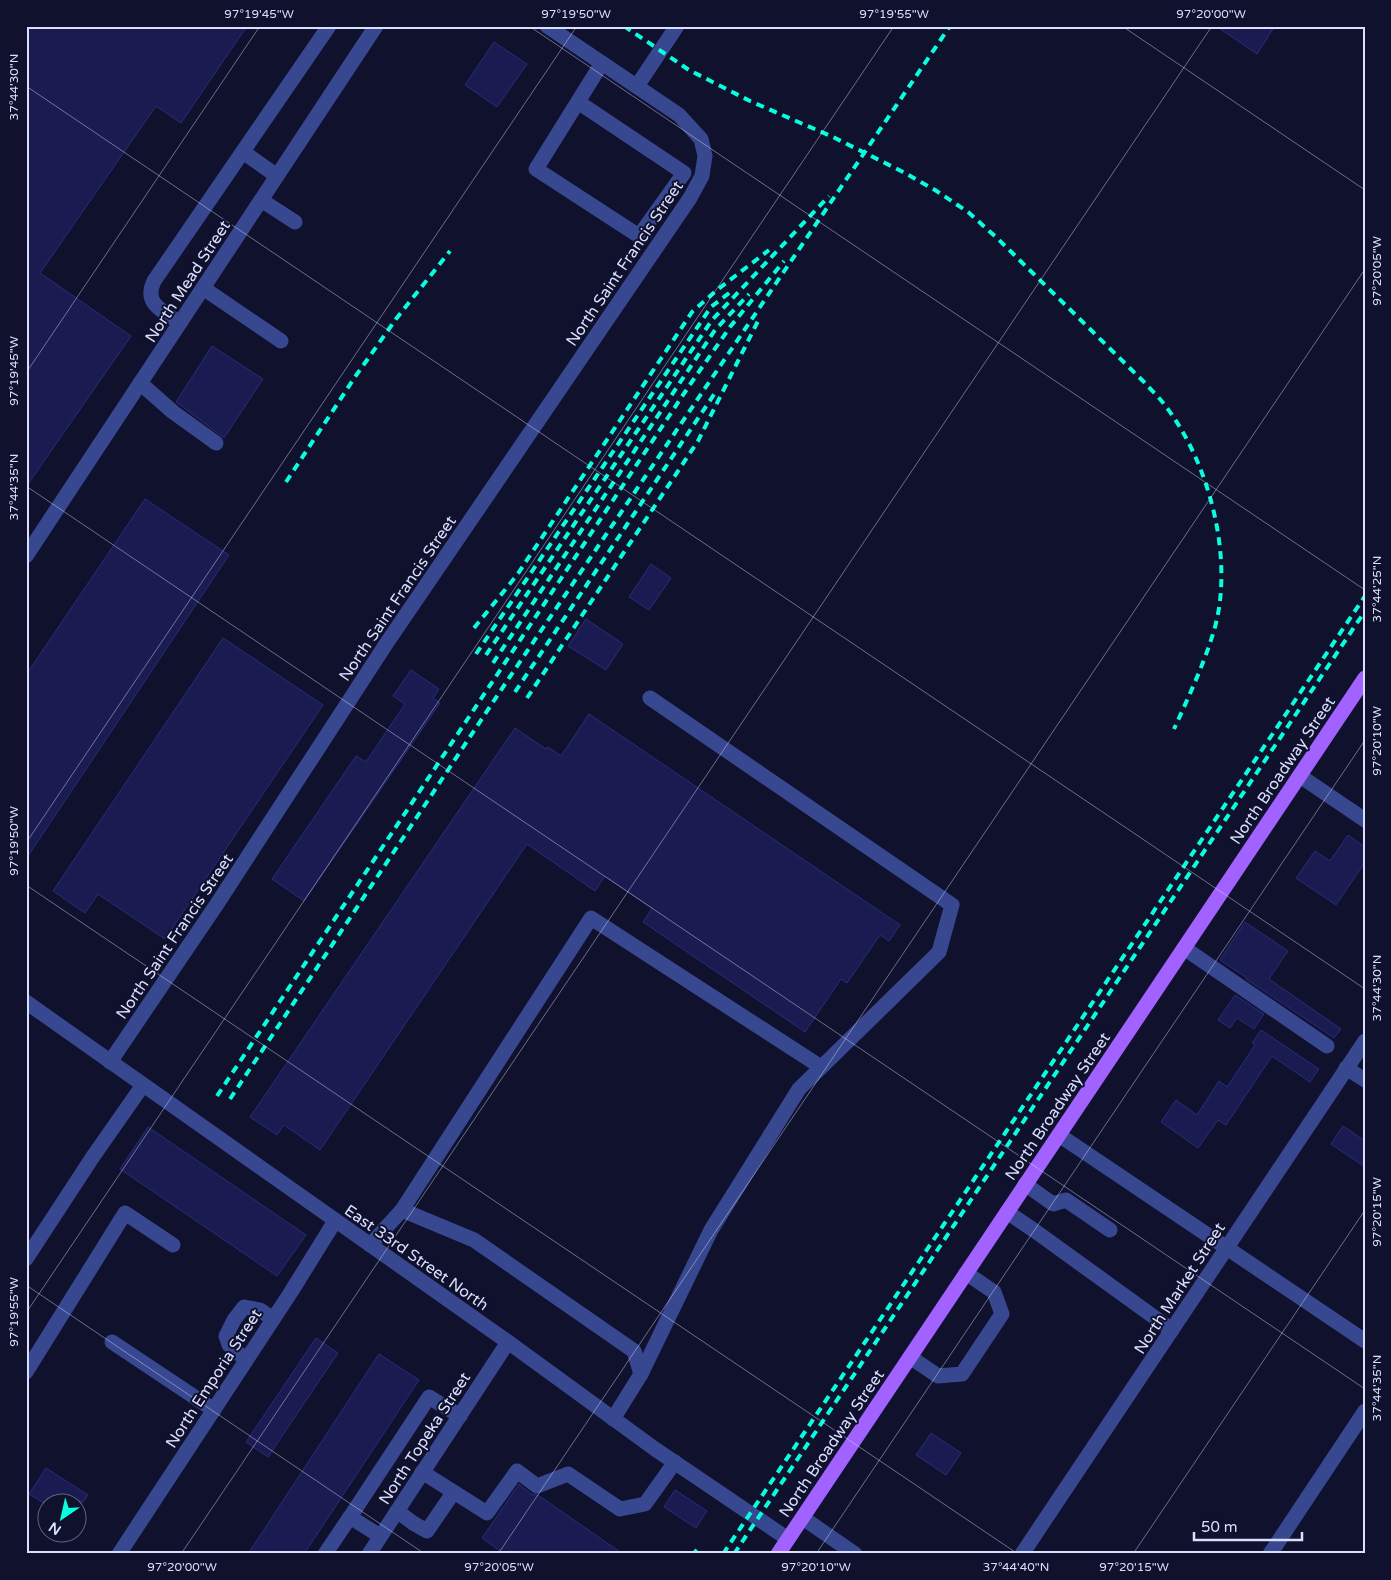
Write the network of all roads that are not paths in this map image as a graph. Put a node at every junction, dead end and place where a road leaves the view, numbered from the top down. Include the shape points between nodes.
1 (329, 26) edge
2 (376, 26) edge
3 (547, 26) edge
4 (677, 26) edge
5 (602, 63) junction
6 (637, 86) junction
7 (578, 102) junction
8 (243, 152) junction
9 (277, 176) junction
10 (261, 200) junction
11 (294, 222) dead end
12 (203, 288) junction
13 (180, 323) junction
14 (281, 341) dead end
15 (140, 383) junction
16 (216, 444) dead end
17 (26, 556) edge
18 (1365, 678) edge
19 (650, 698) dead end
20 (1300, 776) junction
21 (1365, 820) edge
22 (1184, 948) junction
23 (26, 1002) edge
24 (1365, 1041) edge
25 (1327, 1046) dead end
26 (110, 1062) junction
27 (821, 1067) junction
28 (1346, 1068) junction
29 (1365, 1080) edge
30 (143, 1085) junction
31 (1059, 1135) junction
32 (1025, 1184) junction
33 (402, 1210) junction
34 (1007, 1212) junction
35 (335, 1221) junction
36 (1110, 1230) dead end
37 (173, 1245) dead end
38 (370, 1245) junction
39 (1226, 1247) junction
40 (26, 1259) edge
41 (966, 1273) junction
42 (273, 1319) junction
43 (1172, 1330) junction
44 (1365, 1341) edge
45 (112, 1342) dead end
46 (508, 1342) junction
47 (910, 1357) junction
48 (246, 1360) junction
49 (26, 1372) edge
50 (641, 1374) junction
51 (214, 1410) junction
52 (1365, 1411) edge
53 (460, 1416) junction
54 (613, 1419) junction
55 (675, 1462) junction
56 (422, 1472) junction
57 (453, 1492) junction
58 (397, 1511) junction
59 (350, 1517) junction
60 (802, 1518) junction
61 (380, 1536) junction
62 (788, 1539) junction
63 (119, 1554) edge
64 (325, 1554) edge
65 (368, 1554) edge
66 (778, 1554) edge
67 (855, 1554) edge
68 (1022, 1554) edge
69 (1270, 1554) edge

1 - 8 street
2 - 9 street, North Mead Street
3 - 5 street
4 - 6 street
5 - 6 street
5 - 7 street
6 - 26 street, North Saint Francis Street via 679,115 701,139 704,152 702,176 386,644
7 - 7 street via 536,168 639,236 684,173
8 - 9 street
8 - 13 street via 151,289 154,304
9 - 10 street, North Mead Street
10 - 11 street
10 - 12 street, North Mead Street
12 - 13 street, North Mead Street
12 - 14 street
13 - 15 street, North Mead Street
15 - 16 street
15 - 17 street, North Mead Street
18 - 20 main road, North Broadway Street
19 - 27 street via 952,905 939,952
20 - 21 street
20 - 22 main road, North Broadway Street
22 - 25 street
22 - 31 main road, North Broadway Street
23 - 26 street, East 33rd Street North
24 - 28 street, North Market Street
26 - 30 street, East 33rd Street North
27 - 33 street via 591,918
27 - 50 street via 799,1089 711,1230
28 - 29 street
28 - 39 street, North Market Street
30 - 35 street, East 33rd Street North
30 - 40 street
31 - 32 main road, North Broadway Street
31 - 39 street
32 - 34 main road, North Broadway Street
32 - 36 street via 1053,1204 1066,1200
33 - 38 street
33 - 50 street via 474,1240 634,1351
34 - 41 main road, North Broadway Street
34 - 43 street
35 - 38 street, East 33rd Street North
35 - 42 street, North Emporia Street
37 - 49 street via 125,1213
38 - 46 street, East 33rd Street North
39 - 43 street, North Market Street
39 - 44 street
41 - 47 main road, North Broadway Street
41 - 47 street via 994,1292 1002,1314 962,1374 938,1376
42 - 48 street, North Emporia Street
42 - 48 street via 260,1310 244,1307 234,1320 226,1336 229,1345
43 - 68 street, North Market Street
45 - 51 street
46 - 53 street, North Topeka Street
46 - 54 street, East 33rd Street North
47 - 60 main road, North Broadway Street
48 - 51 street, North Emporia Street
50 - 54 street
51 - 63 street, North Emporia Street
52 - 69 street
53 - 56 street, North Topeka Street
53 - 59 street via 429,1397
54 - 55 street, East 33rd Street North
55 - 57 street via 645,1504 620,1508 568,1474 537,1486 516,1471 487,1513
55 - 62 street, East 33rd Street North
56 - 57 street
56 - 58 street, North Topeka Street
57 - 58 street via 427,1532
58 - 61 street, North Topeka Street
59 - 61 street
59 - 64 street
60 - 62 main road, North Broadway Street
60 - 67 street
61 - 65 street, North Topeka Street
62 - 66 main road, North Broadway Street

